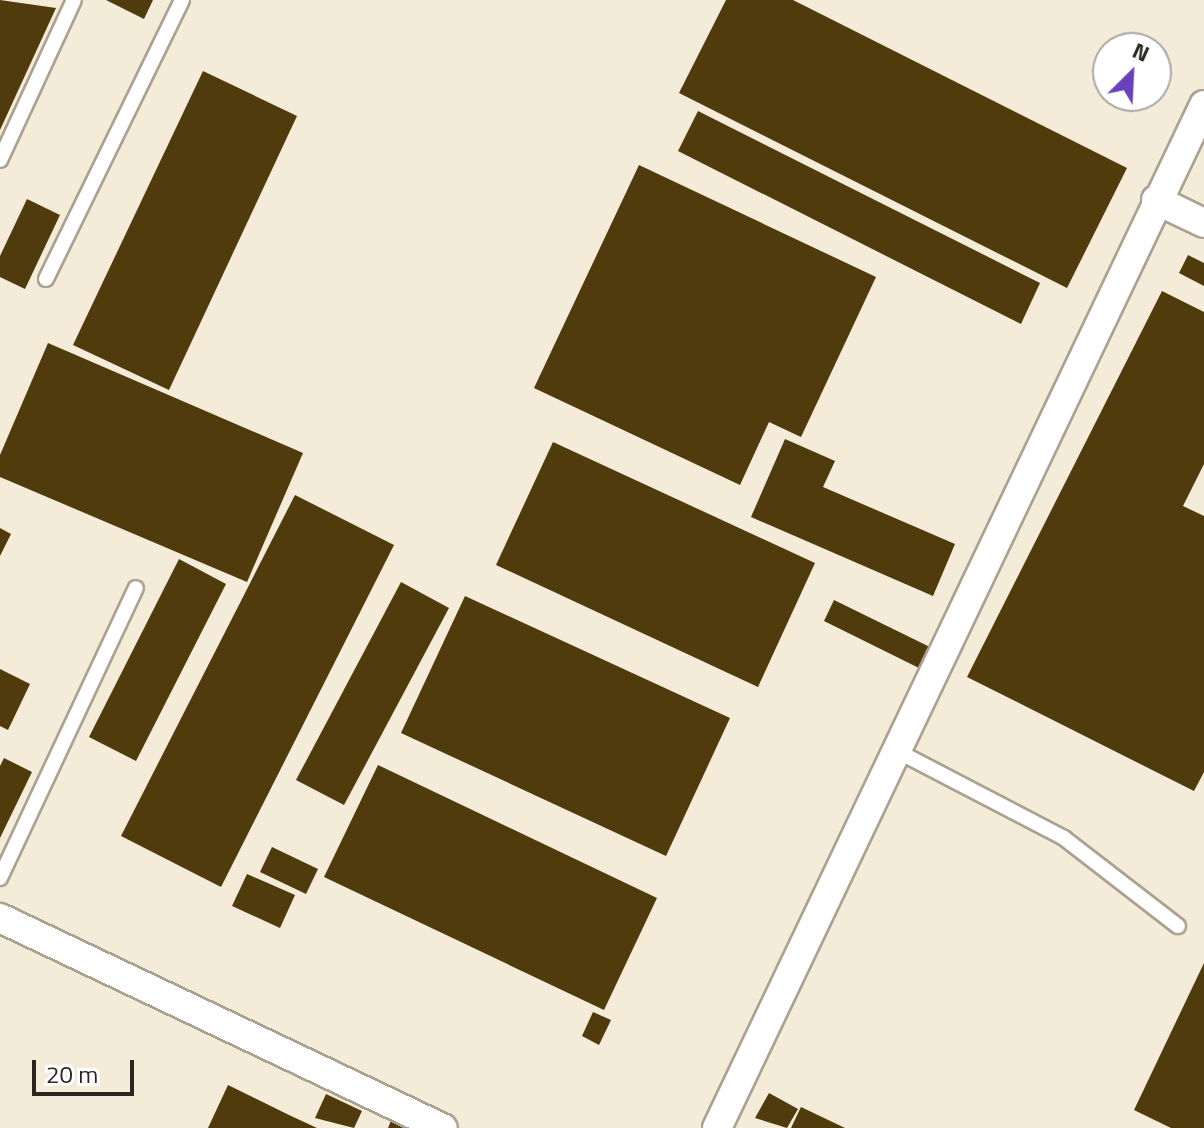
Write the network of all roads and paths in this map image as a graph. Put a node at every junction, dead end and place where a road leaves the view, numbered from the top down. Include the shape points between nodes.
1 (182, 0) edge
2 (68, 2) edge
3 (1204, 105) edge
4 (0, 160) edge
5 (1156, 200) junction
6 (1204, 223) edge
7 (46, 279) dead end
8 (136, 588) dead end
9 (899, 752) junction
10 (0, 878) edge
11 (0, 918) edge
12 (1178, 926) dead end
13 (443, 1128) edge
14 (717, 1128) edge

1 - 7 lane
2 - 4 lane
3 - 5 street
5 - 6 street
5 - 9 street
8 - 10 lane
9 - 12 lane via 1064,838
9 - 14 street
11 - 13 street

